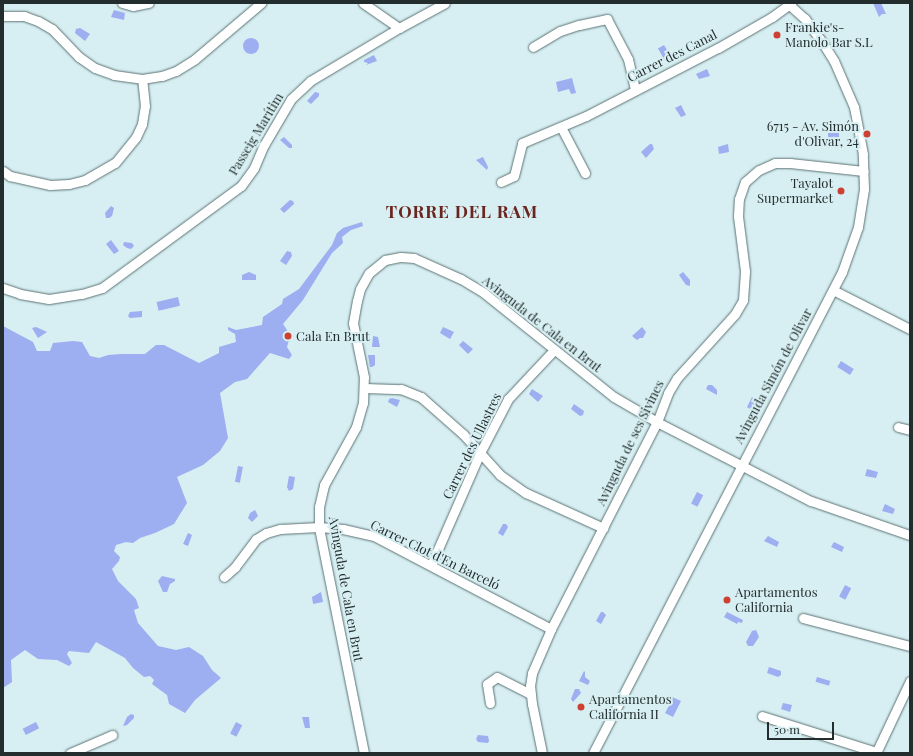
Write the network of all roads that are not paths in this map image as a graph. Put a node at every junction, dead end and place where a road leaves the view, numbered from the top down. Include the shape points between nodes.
1 (122, 3) edge
2 (148, 3) edge
3 (261, 3) edge
4 (363, 3) edge
5 (445, 3) edge
6 (789, 4) edge
7 (3, 16) edge
8 (399, 28) junction
9 (533, 47) dead end
10 (142, 79) junction
11 (635, 90) junction
12 (561, 127) junction
13 (3, 170) edge
14 (864, 171) junction
15 (585, 173) dead end
16 (500, 182) dead end
17 (3, 288) edge
18 (833, 290) junction
19 (910, 329) edge
20 (554, 350) junction
21 (365, 388) junction
22 (657, 422) junction
23 (898, 426) dead end
24 (910, 430) edge
25 (480, 454) junction
26 (741, 465) junction
27 (319, 527) junction
28 (603, 528) junction
29 (910, 535) edge
30 (431, 565) junction
31 (224, 577) dead end
32 (803, 618) dead end
33 (551, 629) junction
34 (910, 646) edge
35 (910, 680) edge
36 (531, 694) junction
37 (490, 703) dead end
38 (762, 716) dead end
39 (112, 735) dead end
40 (88, 750) edge
41 (876, 752) edge
42 (70, 753) edge
43 (364, 753) edge
44 (542, 753) edge
45 (593, 753) edge

1 - 2 street via 134,6
3 - 10 street via 195,59 176,71
4 - 8 street
5 - 8 street, Passeig Marítim
6 - 11 street, Carrer des Canal via 772,17 718,48
6 - 14 street, Avinguda Simón de Olivar via 805,19 822,42 841,75 859,126
7 - 10 street via 24,16 38,21 52,29 79,57 95,68 114,75
8 - 17 street, Passeig Marítim via 310,81 291,99 264,145 254,168 240,186 102,288 49,299
9 - 11 street via 579,24 607,19 628,59
10 - 13 street via 145,106 142,124 136,137 115,163 86,180 69,184 50,185 10,176
11 - 12 street, Carrer des Canal
12 - 15 street
12 - 16 street, Carrer des Canal via 522,144 514,176
14 - 18 street, Avinguda Simón de Olivar via 858,227 852,248
14 - 22 street, Avinguda de ses Sivines via 790,162 775,163 759,170 745,182 739,199 738,216 745,271 743,300 735,314 677,378
18 - 19 street
18 - 26 street, Avinguda Simón de Olivar
20 - 21 street, Avinguda de Cala en Brut via 484,293 461,279 414,258 393,258 379,264 368,273 357,301 353,323
20 - 22 street, Avinguda de Cala en Brut via 614,397
20 - 25 street, Carrer des Ullastres via 508,399
21 - 25 street via 401,389 422,397 463,434
21 - 27 street, Avinguda de Cala en Brut via 356,427 324,485 318,507
22 - 26 street, Avinguda de Cala en Brut
22 - 28 street, Avinguda de ses Sivines
23 - 24 street
25 - 28 street via 500,475 526,492
25 - 30 street, Carrer des Ullastres
26 - 29 street, Avinguda de Cala en Brut via 811,501
26 - 45 street, Avinguda Simón de Olivar
27 - 30 street, Carrer Clot d'En Barceló via 374,536
27 - 31 street, Carrer Clot d'En Barceló via 280,529 266,533 256,540
27 - 43 street, Avinguda de Cala en Brut
28 - 33 street, Avinguda de ses Sivines
30 - 33 street, Carrer Clot d'En Barceló
32 - 34 street
33 - 36 street, Avinguda de ses Sivines via 532,673
35 - 41 street
36 - 37 street via 497,677 487,684
36 - 44 street, Avinguda de ses Sivines
38 - 41 street
39 - 40 street
40 - 42 street

